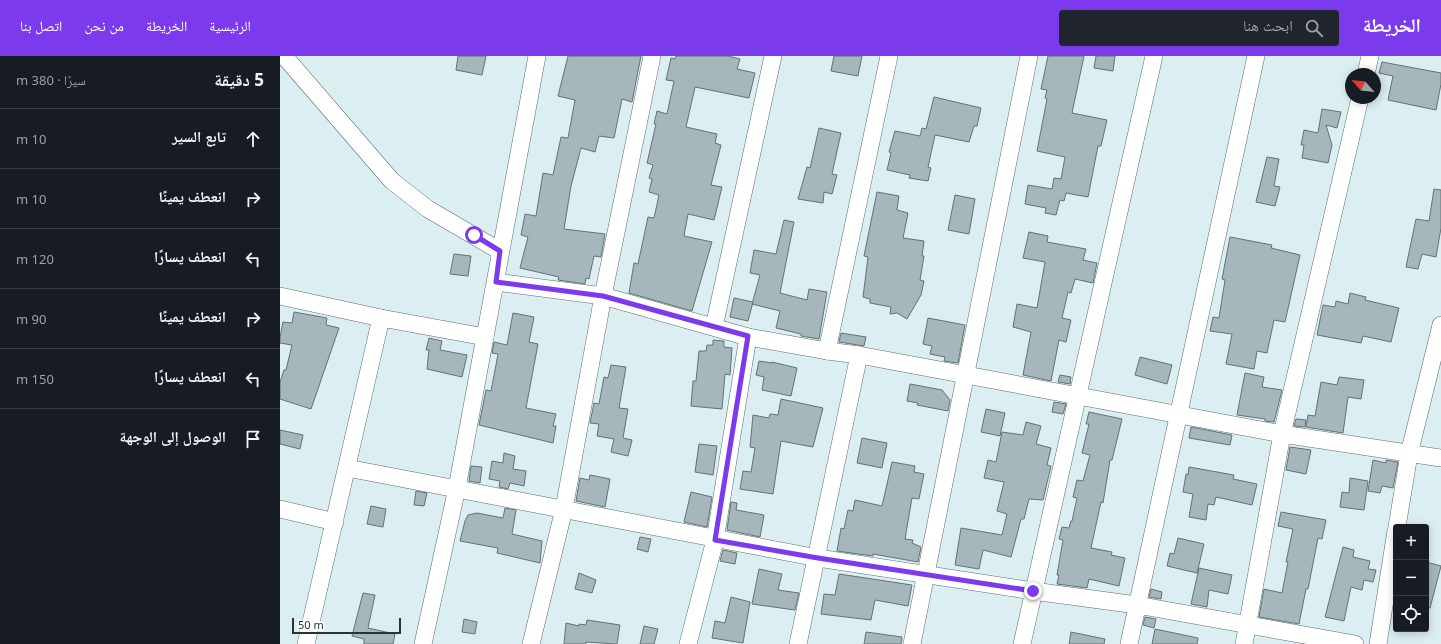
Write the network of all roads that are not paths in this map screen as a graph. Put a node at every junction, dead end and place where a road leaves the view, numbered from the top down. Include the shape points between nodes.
1 (284, 56) edge
2 (537, 56) edge
3 (652, 56) edge
4 (773, 56) edge
5 (889, 56) edge
6 (1029, 56) edge
7 (1154, 56) edge
8 (1256, 56) edge
9 (1370, 56) edge
10 (1367, 68) edge
11 (1359, 104) edge
12 (500, 251) junction
13 (496, 282) junction
14 (280, 296) edge
15 (603, 296) junction
16 (381, 318) junction
17 (1441, 325) edge
18 (714, 327) junction
19 (748, 336) junction
20 (485, 337) junction
21 (827, 351) junction
22 (859, 355) junction
23 (966, 376) junction
24 (1078, 396) junction
25 (1180, 414) junction
26 (1282, 434) junction
27 (1409, 454) junction
28 (1441, 458) edge
29 (347, 468) junction
30 (457, 488) junction
31 (280, 509) edge
32 (564, 509) junction
33 (335, 522) junction
34 (1397, 524) edge
35 (715, 540) junction
36 (1393, 550) edge
37 (818, 558) junction
38 (926, 574) junction
39 (1033, 591) junction
40 (1137, 605) junction
41 (1248, 626) junction
42 (306, 644) edge
43 (423, 644) edge
44 (531, 644) edge
45 (688, 644) edge
46 (798, 644) edge
47 (912, 644) edge
48 (1022, 644) edge
49 (1129, 644) edge
50 (1244, 644) edge
51 (1355, 644) edge
52 (1378, 644) edge

1 - 12 street via 392,181 428,209
2 - 12 street
3 - 15 street
4 - 18 street
5 - 21 street
6 - 23 street
7 - 24 street
8 - 25 street
9 - 10 street
11 - 26 street
12 - 13 street
13 - 15 street
13 - 20 street
14 - 16 street
15 - 18 street
15 - 32 street
16 - 20 street
16 - 29 street
17 - 27 street
18 - 19 street
19 - 21 street
19 - 35 street
20 - 30 street
21 - 22 street
22 - 23 street
22 - 37 street
23 - 24 street
23 - 38 street
24 - 25 street
24 - 39 street
25 - 26 street
25 - 40 street
26 - 27 street
26 - 41 street
27 - 28 street
27 - 34 street
29 - 30 street
29 - 33 street
30 - 32 street
30 - 43 street
31 - 33 street
32 - 35 street
32 - 44 street
33 - 42 street
35 - 37 street
35 - 45 street
36 - 52 street
37 - 38 street
37 - 46 street
38 - 39 street
38 - 47 street
39 - 40 street
39 - 48 street
40 - 41 street
40 - 49 street
41 - 50 street
41 - 51 street

